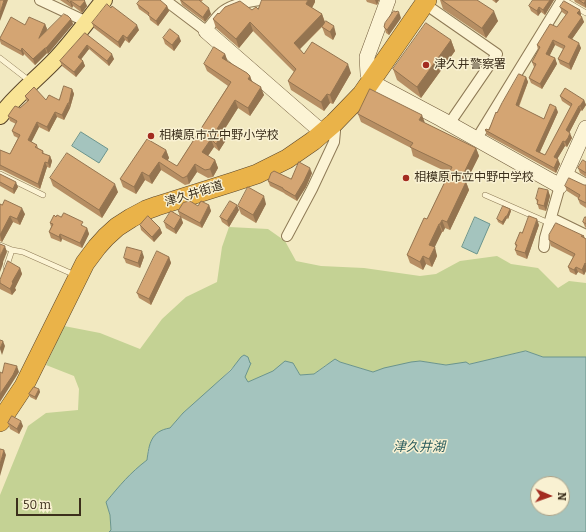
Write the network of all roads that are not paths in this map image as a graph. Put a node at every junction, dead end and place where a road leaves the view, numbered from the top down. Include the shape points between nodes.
1 (40, 0) edge
2 (104, 0) edge
3 (165, 0) edge
4 (260, 0) edge
5 (388, 0) edge
6 (563, 0) edge
7 (426, 2) edge
8 (586, 13) edge
9 (87, 22) junction
10 (206, 31) junction
11 (0, 58) edge
12 (372, 81) junction
13 (32, 83) junction
14 (0, 116) edge
15 (449, 124) junction
16 (328, 128) junction
17 (586, 128) edge
18 (476, 140) junction
19 (0, 174) edge
20 (563, 180) junction
21 (586, 184) edge
22 (43, 195) dead end
23 (485, 195) dead end
24 (550, 221) junction
25 (586, 235) edge
26 (287, 236) dead end
27 (0, 245) edge
28 (544, 247) dead end
29 (12, 250) junction
30 (5, 270) edge
31 (78, 277) junction
32 (2, 418) edge

1 - 9 street
2 - 9 main road
3 - 10 street
4 - 10 street via 240,4 224,11
5 - 12 street via 367,57 368,74
6 - 8 lane
6 - 18 street
7 - 12 highway, 津久井街道
7 - 15 street via 497,54
9 - 13 main road
10 - 16 street
11 - 13 lane
12 - 15 street
12 - 16 highway, 津久井街道 via 359,98
13 - 14 main road
15 - 18 street
16 - 26 street via 335,131 334,142
16 - 31 highway, 津久井街道 via 294,155 257,174 157,206 131,218 102,241
17 - 20 street
18 - 20 street
19 - 22 lane
20 - 21 street
20 - 24 street
23 - 24 lane
24 - 25 street
24 - 28 street
27 - 29 lane
29 - 30 lane
29 - 31 lane via 23,252
31 - 32 highway, 津久井街道 via 24,386

